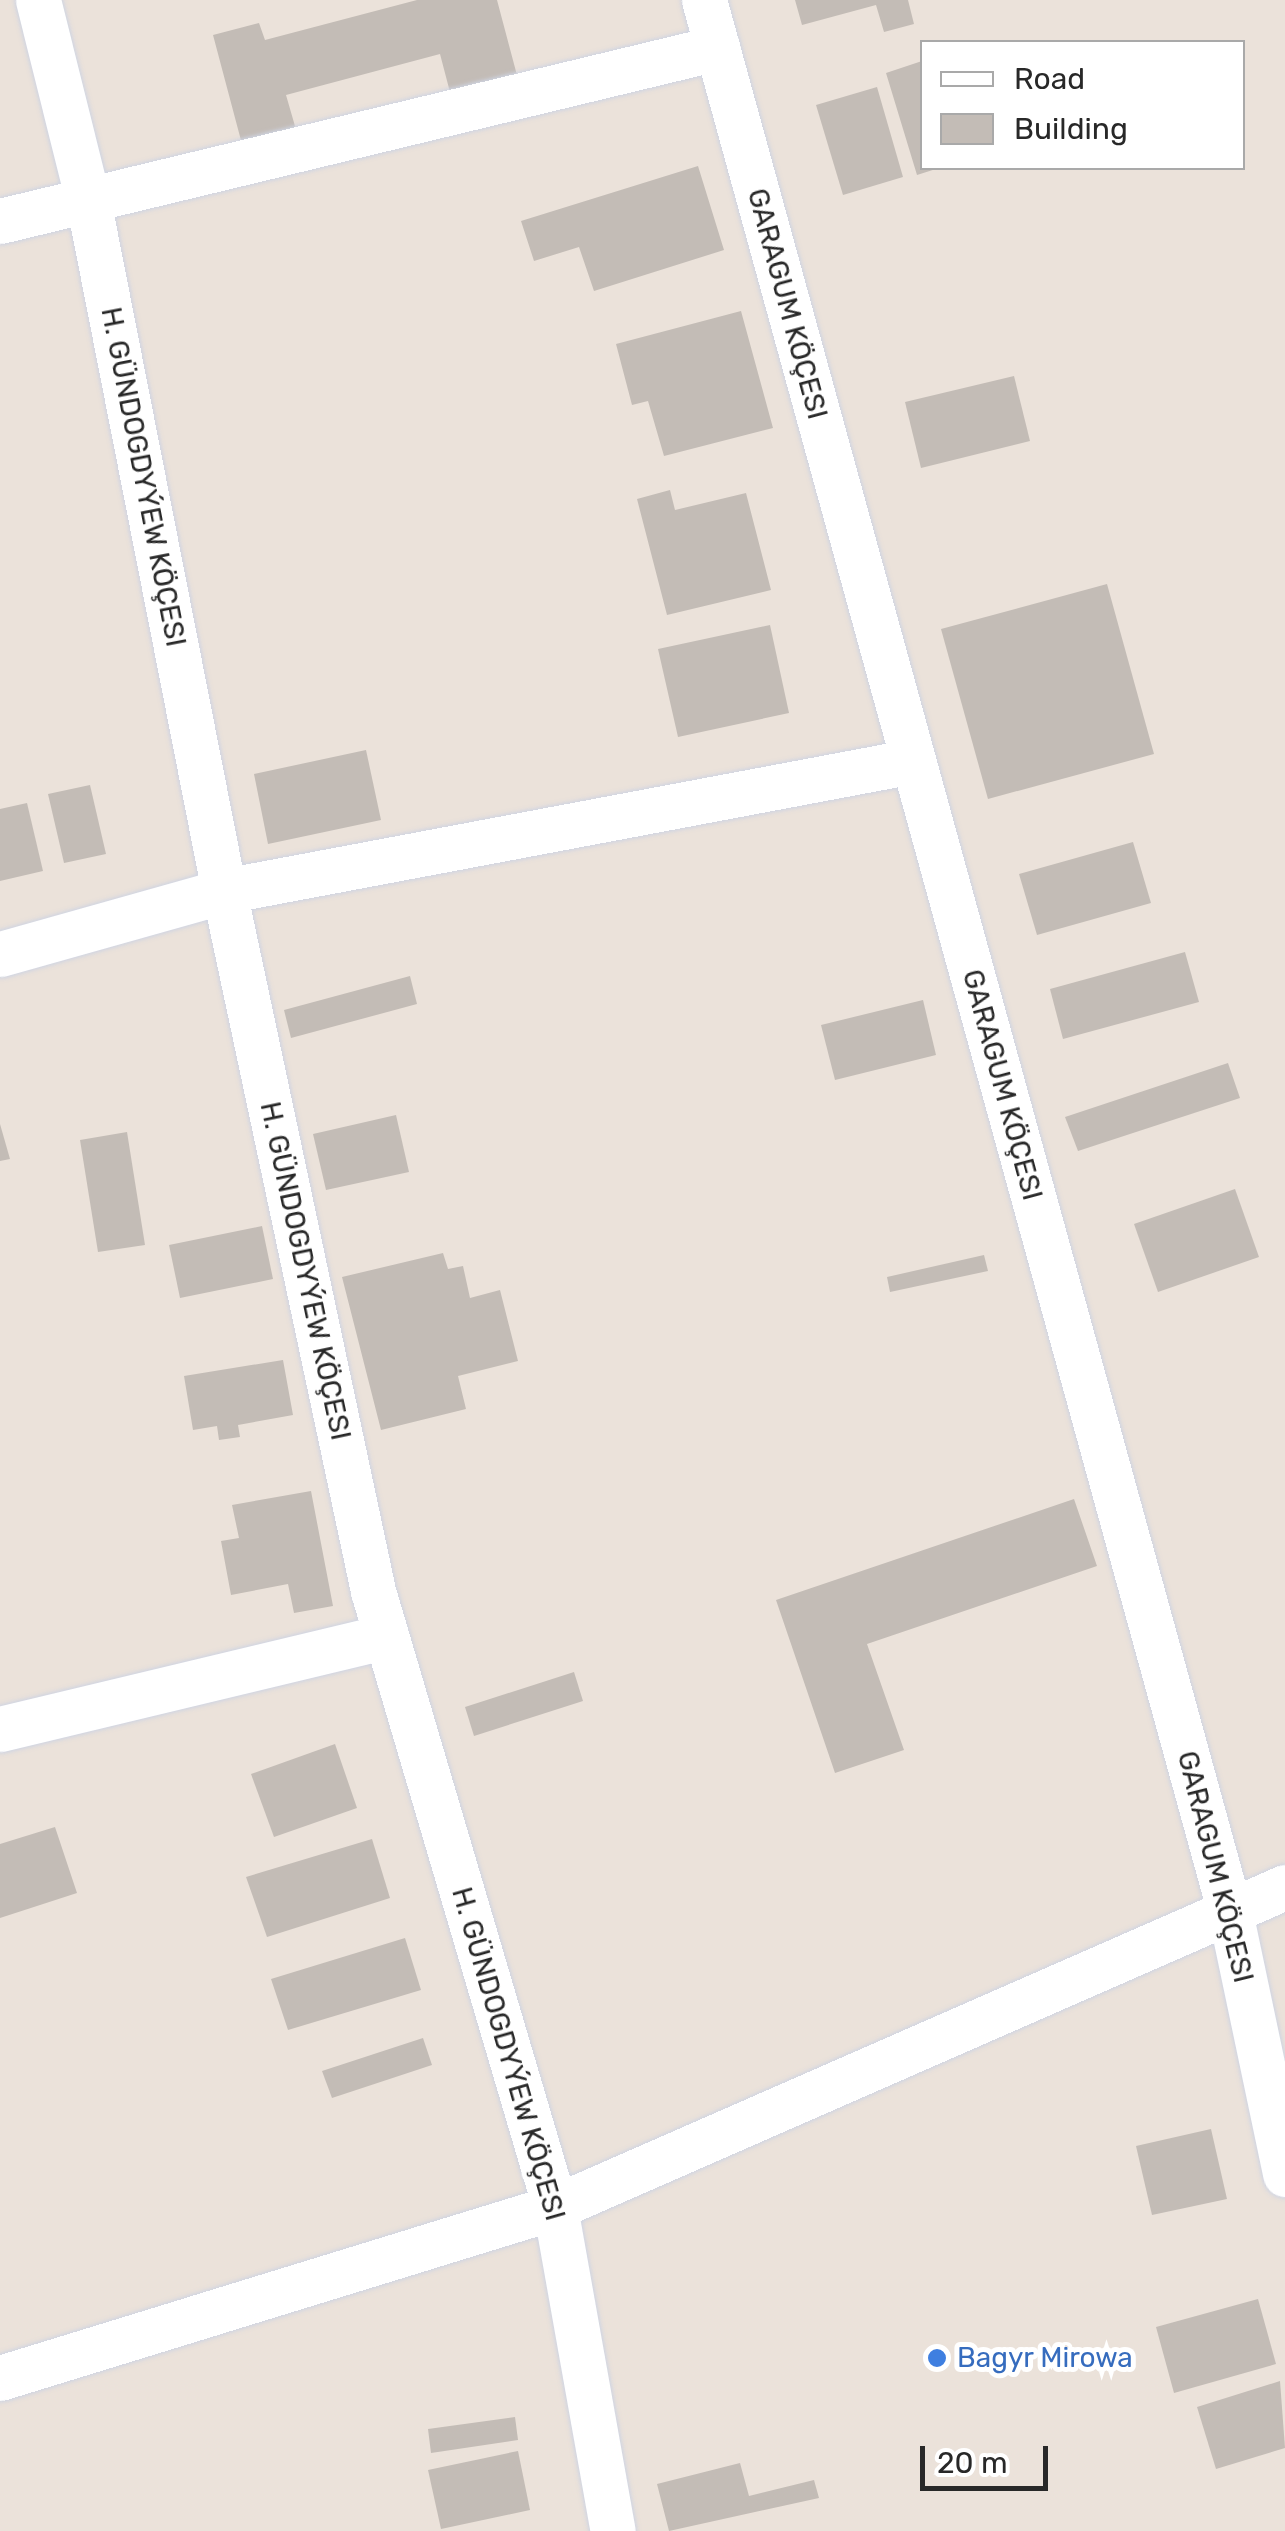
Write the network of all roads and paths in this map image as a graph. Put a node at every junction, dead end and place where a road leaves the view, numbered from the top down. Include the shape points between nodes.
1 (38, 0) edge
2 (704, 0) edge
3 (716, 48) junction
4 (88, 200) junction
5 (0, 221) edge
6 (913, 761) junction
7 (224, 891) junction
8 (0, 954) edge
9 (386, 1636) junction
10 (0, 1729) edge
11 (1285, 1887) edge
12 (1230, 1912) junction
13 (1285, 2174) edge
14 (555, 2207) junction
15 (0, 2378) edge
16 (613, 2531) edge

1 - 4 street, H. GÜNDOGDYÝEW KÖÇESI
2 - 3 street, GARAGUM KÖÇESI
3 - 4 street
3 - 6 street, GARAGUM KÖÇESI
4 - 5 street
4 - 7 street, H. GÜNDOGDYÝEW KÖÇESI
6 - 7 street
6 - 12 street, GARAGUM KÖÇESI
7 - 8 street
7 - 9 street, H. GÜNDOGDYÝEW KÖÇESI
9 - 10 street
9 - 14 street, H. GÜNDOGDYÝEW KÖÇESI
11 - 12 street
12 - 13 street, GARAGUM KÖÇESI
12 - 14 street
14 - 15 street
14 - 16 street, H. GÜNDOGDYÝEW KÖÇESI

